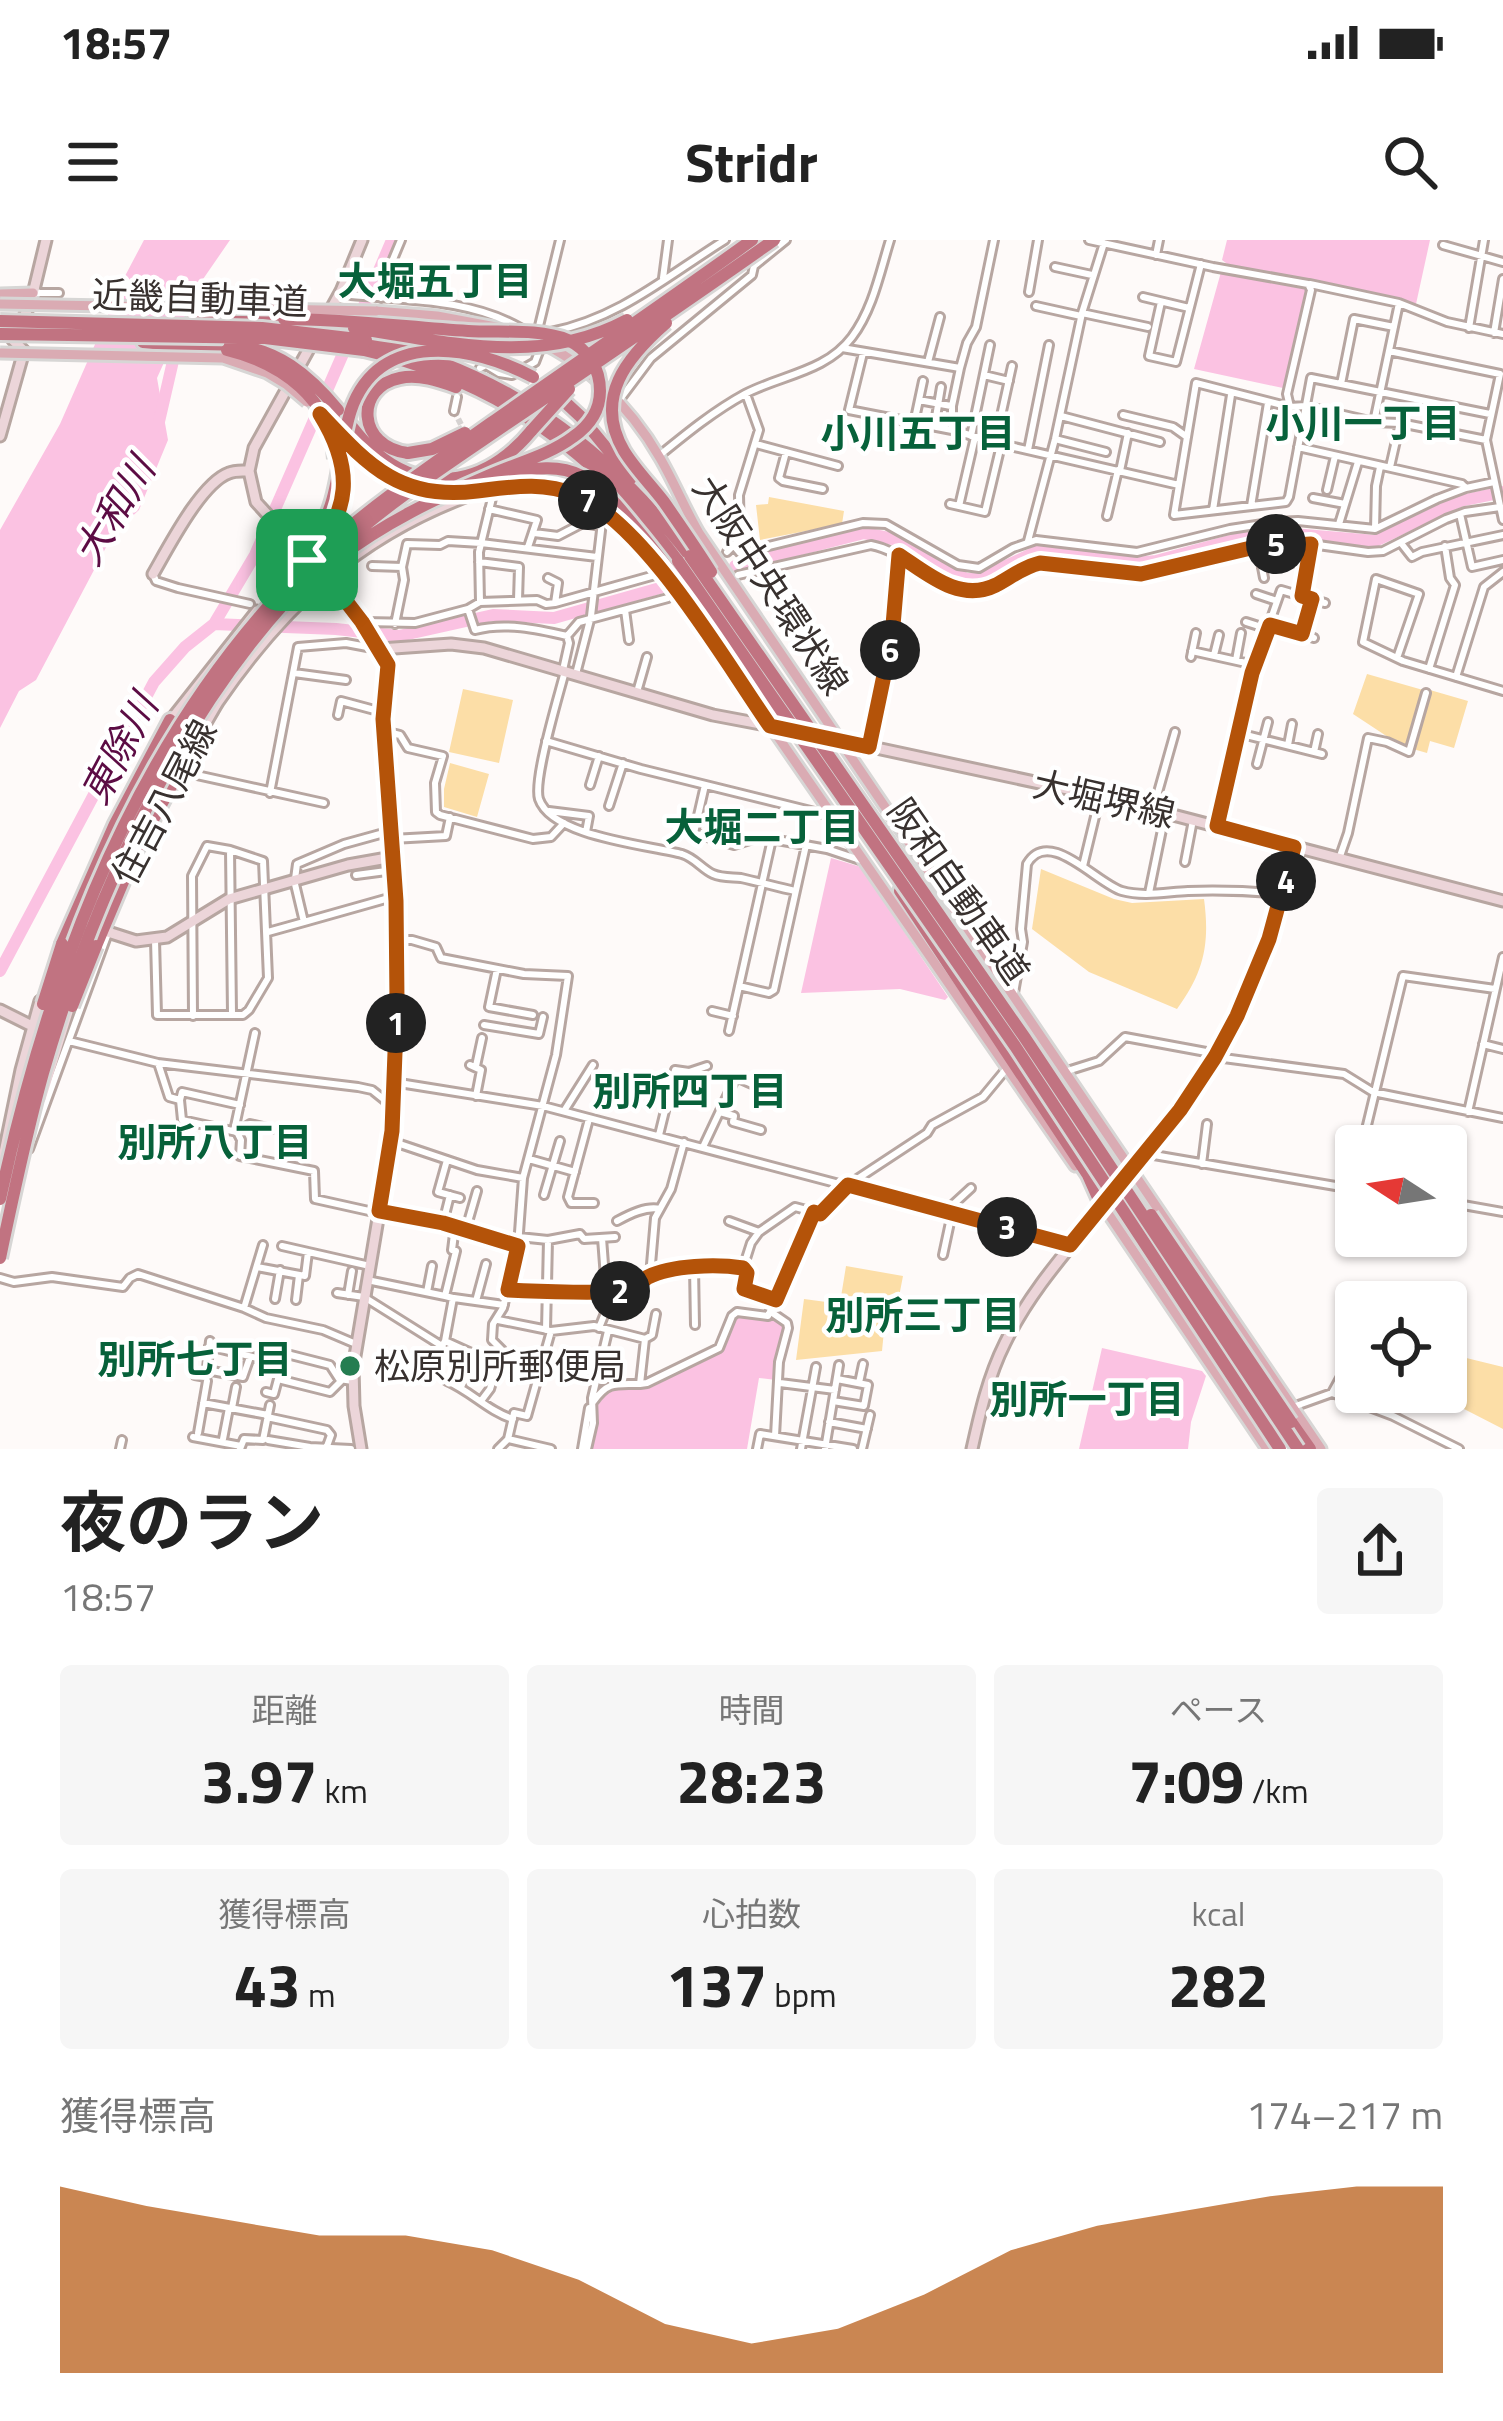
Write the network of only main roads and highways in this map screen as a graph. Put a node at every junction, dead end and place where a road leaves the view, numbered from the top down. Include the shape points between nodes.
1 (46, 240) edge
2 (362, 240) edge
3 (752, 240) edge
4 (774, 240) edge
5 (722, 270) junction
6 (33, 293) junction
7 (0, 294) edge
8 (0, 304) edge
9 (284, 319) junction
10 (0, 321) edge
11 (161, 324) junction
12 (4, 336) edge
13 (142, 342) junction
14 (365, 345) junction
15 (616, 350) junction
16 (0, 354) edge
17 (568, 369) junction
18 (526, 412) junction
19 (320, 414) junction
20 (2, 424) edge
21 (0, 436) edge
22 (249, 471) junction
23 (492, 485) junction
24 (332, 502) junction
25 (418, 508) junction
26 (668, 527) junction
27 (684, 558) junction
28 (307, 560) junction
29 (153, 574) road end
30 (324, 578) junction
31 (286, 608) junction
32 (247, 632) junction
33 (379, 647) junction
34 (782, 686) junction
35 (170, 720) junction
36 (770, 726) junction
37 (198, 737) junction
38 (839, 740) junction
39 (850, 808) junction
40 (859, 822) junction
41 (1294, 847) junction
42 (393, 857) junction
43 (1502, 896) edge
44 (108, 932) road end
45 (2, 1014) edge
46 (33, 1027) junction
47 (64, 1039) junction
48 (36, 1072) junction
49 (1108, 1163) junction
50 (1130, 1170) junction
51 (0, 1172) edge
52 (0, 1199) edge
53 (1102, 1204) junction
54 (0, 1240) edge
55 (0, 1258) edge
56 (1292, 1414) junction
57 (361, 1449) edge
58 (972, 1449) edge
59 (1267, 1449) edge
60 (1280, 1449) edge
61 (1298, 1449) edge
62 (1310, 1449) edge
63 (1322, 1449) edge

1 - 6 main road
2 - 22 main road via 346,293 254,448
3 - 5 highway, bridge
4 - 5 highway, bridge
5 - 9 highway, bridge via 567,344 468,344
5 - 15 highway, bridge
5 - 17 highway, bridge
5 - 34 highway, bridge via 624,368 613,424
6 - 7 main road
6 - 12 main road
8 - 38 main road, 大阪中央環状線, bridge via 376,311 457,319 540,341 579,367 646,435 699,533
9 - 11 highway, bridge
9 - 25 highway, bridge via 541,334 591,358 599,401 581,431
10 - 11 highway, 近畿自動車道, bridge
11 - 14 highway, 近畿自動車道, bridge via 310,331
12 - 13 highway, bridge
12 - 14 highway, 近畿自動車道, bridge
12 - 16 main road via 8,350
12 - 20 main road via 24,358
13 - 18 highway, bridge via 262,351 296,368 384,459 434,478 491,468 510,454
13 - 24 highway, bridge via 234,352 296,382 333,438
14 - 18 highway, 近畿自動車道 via 442,362
15 - 18 highway, bridge
15 - 18 highway, bridge
16 - 19 main road, bridge via 223,358 278,379
17 - 18 highway, bridge
17 - 18 highway, bridge via 474,428 440,446 393,451 368,418 388,382 417,377 446,383
18 - 26 highway, 阪和自動車道 via 602,460
18 - 27 highway, 阪和自動車道 via 600,471
18 - 31 highway, bridge via 352,536
18 - 32 highway, bridge via 341,533
19 - 23 main road via 393,480 443,491
19 - 28 main road, 住吉八尾線 via 340,452 343,494 330,533
20 - 21 main road
22 - 28 main road via 262,511
22 - 29 main road via 219,479
23 - 30 main road, 住吉八尾線 via 408,524
23 - 36 main road via 555,488 607,514 686,604
24 - 26 highway, bridge via 349,416 367,381 390,362 457,351 533,376 557,394
24 - 32 highway, bridge
25 - 31 highway, bridge via 357,544
25 - 39 highway, bridge via 527,470 588,479 664,562
26 - 27 highway, 阪和自動車道
27 - 34 highway, 阪和自動車道, bridge
27 - 39 highway, 阪和自動車道, bridge
28 - 30 main road
28 - 35 main road, 住吉八尾線, bridge via 252,608
30 - 31 main road, 住吉八尾線
30 - 33 main road
31 - 37 main road, 住吉八尾線, bridge
31 - 48 highway, bridge via 170,765
32 - 48 highway, bridge via 204,687 134,806 74,941
33 - 36 main road, 大堀堺線 via 466,645
33 - 42 main road via 388,665
34 - 49 highway, 阪和自動車道, bridge
35 - 46 main road, 住吉八尾線 via 101,847
35 - 48 highway, bridge via 62,944
36 - 38 main road, 大堀堺線
36 - 53 main road
37 - 47 main road, 住吉八尾線 via 137,841
37 - 48 highway, bridge
38 - 41 main road, 大堀堺線
38 - 50 main road, 大阪中央環状線
39 - 40 highway, 阪和自動車道, bridge
40 - 53 highway, bridge
40 - 60 highway, 阪和自動車道, bridge
41 - 43 main road, 大堀堺線
41 - 50 main road via 1253,980 1216,1056
42 - 44 main road via 229,899 154,940
42 - 57 main road via 391,1141 348,1381
45 - 46 main road
46 - 47 main road
46 - 51 main road, 住吉八尾線
47 - 54 main road, 住吉八尾線 via 14,1174
48 - 52 highway, bridge
48 - 55 highway, bridge
49 - 56 highway, bridge
49 - 61 highway, 阪和自動車道, bridge
50 - 53 main road
50 - 56 main road, 大阪中央環状線
53 - 58 main road via 1004,1345
53 - 59 main road
56 - 62 highway
56 - 63 main road, 大阪中央環状線

